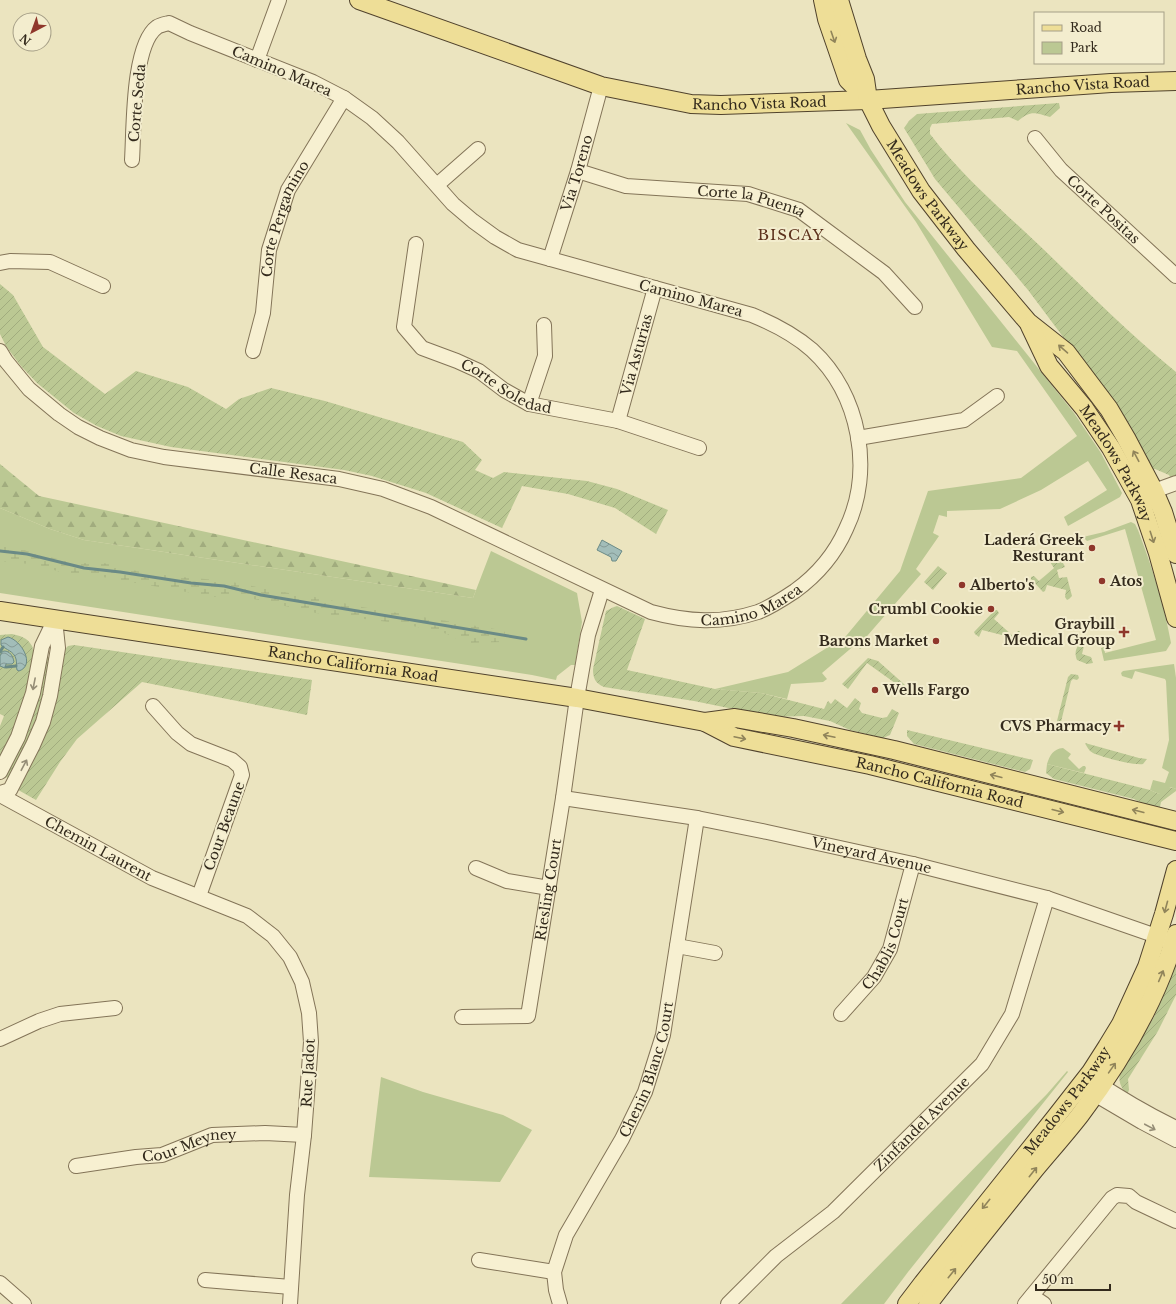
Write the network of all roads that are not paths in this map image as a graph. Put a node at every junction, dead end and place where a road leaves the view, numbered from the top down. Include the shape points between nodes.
1 (279, 0) edge
2 (359, 0) edge
3 (823, 0) edge
4 (839, 0) edge
5 (158, 26) joint
6 (257, 60) junction
7 (1176, 81) edge
8 (601, 86) junction
9 (344, 98) junction
10 (868, 100) junction
11 (1035, 138) dead end
12 (478, 150) dead end
13 (132, 160) dead end
14 (578, 171) junction
15 (437, 185) junction
16 (416, 244) dead end
17 (550, 259) junction
18 (0, 263) edge
19 (1176, 276) edge
20 (103, 286) dead end
21 (655, 288) junction
22 (915, 307) dead end
23 (544, 325) dead end
24 (253, 351) dead end
25 (2, 359) edge
26 (997, 396) dead end
27 (529, 404) junction
28 (618, 421) junction
29 (858, 438) junction
30 (699, 448) dead end
31 (1176, 483) edge
32 (1147, 495) junction
33 (1176, 554) edge
34 (602, 590) junction
35 (0, 611) edge
36 (1176, 618) edge
37 (55, 619) junction
38 (577, 698) junction
39 (153, 706) dead end
40 (705, 722) junction
41 (788, 748) junction
42 (894, 750) junction
43 (0, 772) edge
44 (0, 794) edge
45 (563, 798) junction
46 (697, 818) junction
47 (1176, 821) edge
48 (1176, 841) edge
49 (914, 864) junction
50 (476, 868) dead end
51 (1176, 870) edge
52 (549, 888) junction
53 (199, 896) junction
54 (1047, 898) junction
55 (1169, 937) edge
56 (677, 946) junction
57 (715, 953) dead end
58 (115, 1008) dead end
59 (841, 1014) dead end
60 (462, 1017) dead end
61 (0, 1038) edge
62 (1091, 1085) junction
63 (1176, 1128) edge
64 (304, 1135) junction
65 (1176, 1140) edge
66 (76, 1166) dead end
67 (1176, 1221) edge
68 (479, 1260) dead end
69 (554, 1272) junction
70 (205, 1280) dead end
71 (0, 1283) edge
72 (291, 1287) junction
73 (1029, 1300) edge
74 (24, 1304) edge
75 (290, 1304) edge
76 (560, 1304) edge
77 (728, 1304) edge
78 (907, 1304) edge
79 (928, 1304) edge
80 (1044, 1304) edge

1 - 6 street
2 - 8 main road, Rancho Vista Road
3 -> 10 main road, Meadows Parkway via 848,80
4 - 10 main road, Meadows Parkway via 865,79
5 - 6 street, Camino Marea via 169,23
5 - 13 street, Corte Seda via 149,36 141,56 137,78
6 - 9 street, Camino Marea via 313,82
7 - 10 main road, Rancho Vista Road via 1111,83
8 - 10 main road, Rancho Vista Road via 698,104
8 - 14 street, Via Toreno
9 - 15 street, Camino Marea via 372,118 398,142
9 - 24 street, Corte Pergamino via 288,190 269,250 263,312
10 - 32 main road, Meadows Parkway via 921,191 1028,322 1049,366 1084,408
11 - 19 street, Corte Positas via 1061,170
12 - 15 street
14 - 17 street, Via Toreno
14 - 22 street, Corte la Puenta via 626,186 748,194 799,210 884,273
15 - 17 street, Camino Marea via 453,204 495,237 518,250
16 - 27 street, Corte Soledad via 404,327 422,348 479,371 504,390
17 - 21 street, Camino Marea
18 - 20 street via 50,262
21 - 28 street, Via Asturias
21 - 29 street, Camino Marea via 752,315 788,332 812,350 832,373 846,396
23 - 27 street via 545,356
25 - 34 street, Calle Resaca via 29,389 59,414 100,438 131,450 164,457 339,479 383,489 431,507
26 - 29 street via 964,420
27 - 28 street, Corte Soledad
28 - 30 street, Corte Soledad
29 - 34 street, Camino Marea via 861,455 860,473 856,502 847,528 835,550 820,569 782,600 759,612 737,618 693,621 651,612
31 - 32 street
32 - 33 main road, Meadows Parkway via 1163,512
32 -> 36 main road, Meadows Parkway via 1158,553
34 - 38 street, Riesling Court via 588,636
35 - 37 main road, Rancho California Road
37 - 38 main road, Rancho California Road
37 -> 43 street via 42,646 33,693 18,737
44 -> 37 street via 10,790 43,722 58,648
38 - 40 main road, Rancho California Road
38 - 45 street, Riesling Court
39 - 53 street, Cour Beaune via 177,733 192,744 232,760 240,767 242,775
40 -> 41 main road, Rancho California Road via 734,737
42 -> 40 main road, Rancho California Road via 735,718
41 - 42 main road via 810,744 879,758
41 -> 48 main road, Rancho California Road via 870,765
47 -> 42 main road, Rancho California Road
44 - 53 street, Chemin Laurent via 152,878
45 - 46 street, Vineyard Avenue
45 - 52 street, Riesling Court
46 - 49 street, Vineyard Avenue
46 - 56 street, Chenin Blanc Court
49 - 54 street, Vineyard Avenue
49 - 59 street, Chablis Court via 890,949 874,977
50 - 52 street via 507,881
51 -> 55 main road, Meadows Parkway
52 - 60 street, Riesling Court via 528,1016
53 - 64 street, Rue Jadot via 247,916 273,936 290,957 302,982 310,1013 311,1042
54 - 55 street, Vineyard Avenue
54 - 77 street, Zinfandel Avenue via 1012,1014 982,1064 833,1212 776,1256
55 - 62 main road, Meadows Parkway via 1148,967
56 - 57 street
56 - 69 street, Chenin Blanc Court via 663,1035 645,1092 622,1139 566,1235
58 - 61 street via 60,1014
62 - 63 street
62 -> 65 street via 1142,1122
62 -> 78 main road, Meadows Parkway
79 -> 62 main road, Meadows Parkway via 1079,1115
64 - 66 street, Cour Meyney via 265,1132 212,1135 162,1155
64 - 72 street, Rue Jadot
67 - 73 street via 1123,1195 1116,1195
68 - 69 street
69 - 76 street, Chenin Blanc Court
70 - 72 street
71 - 74 street
72 - 75 street, Rue Jadot
73 - 80 street

